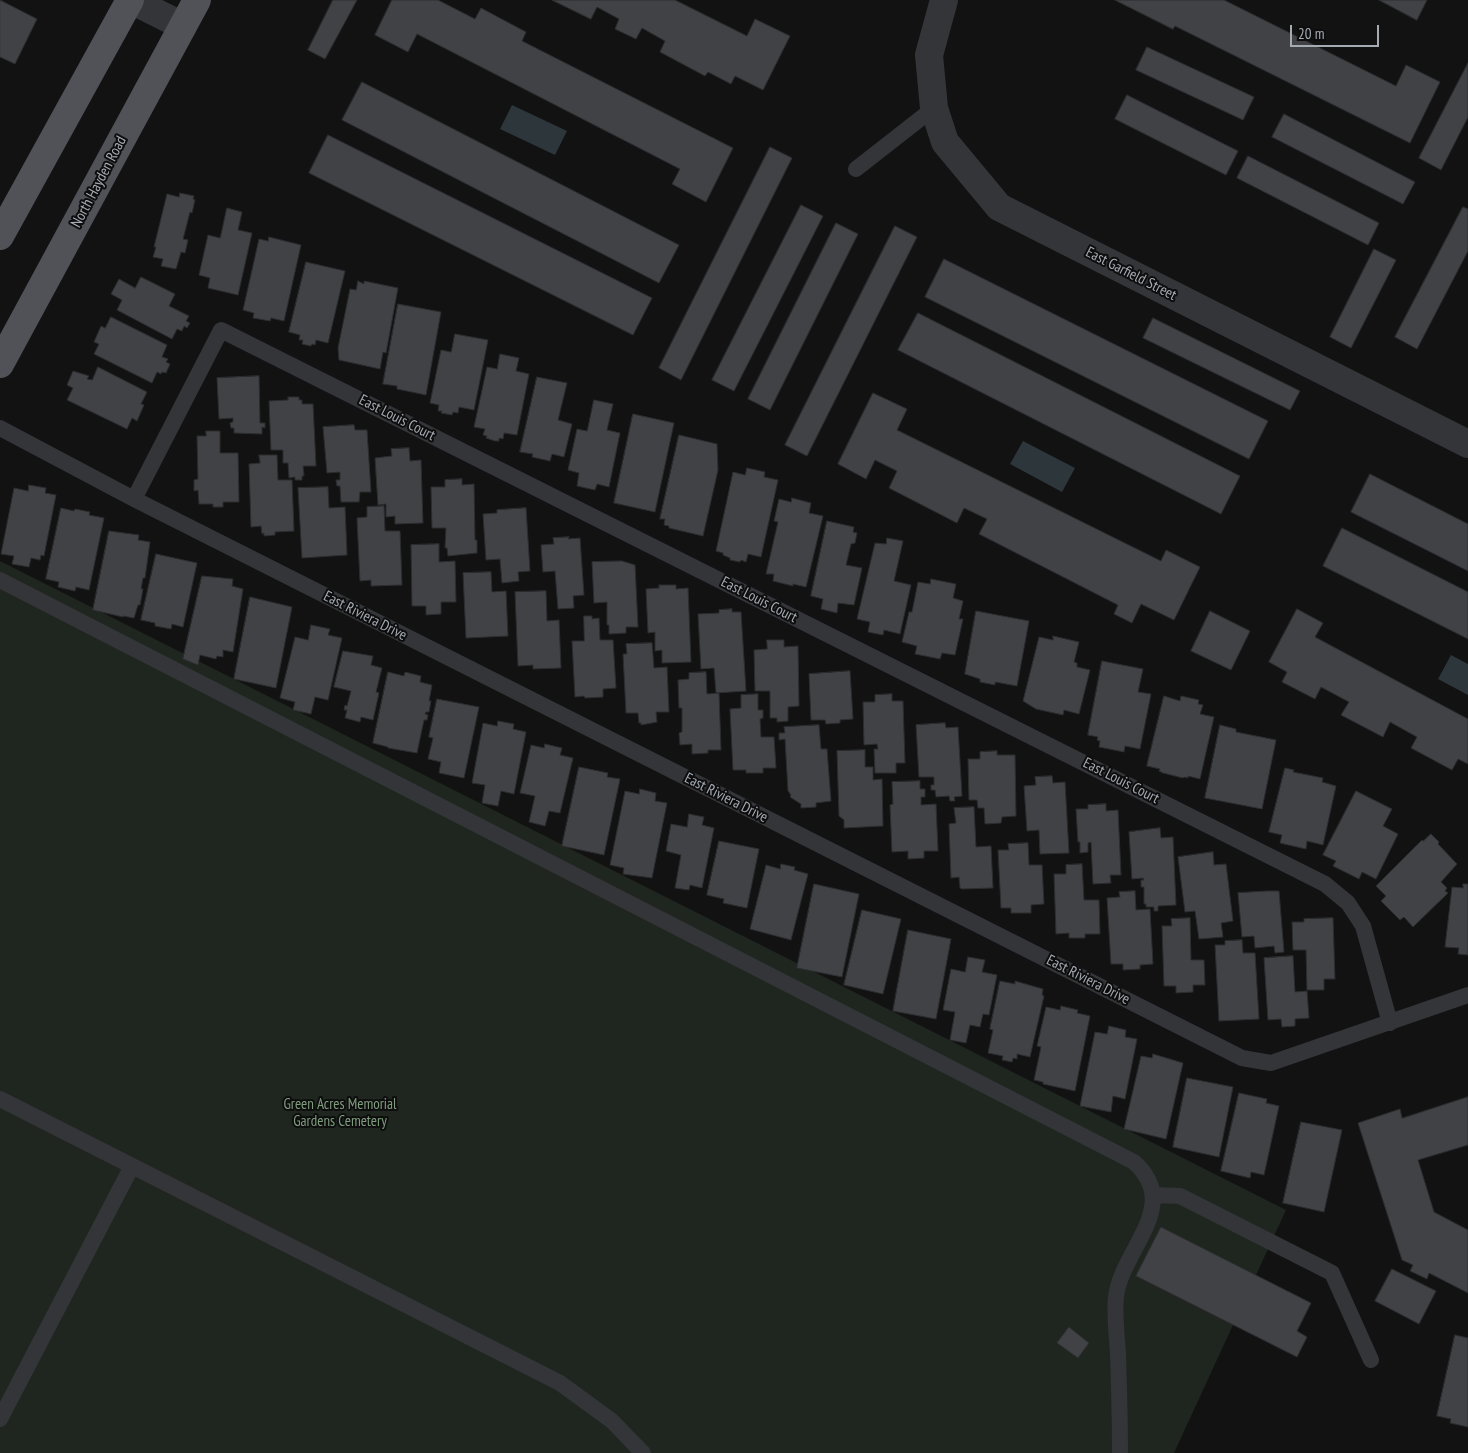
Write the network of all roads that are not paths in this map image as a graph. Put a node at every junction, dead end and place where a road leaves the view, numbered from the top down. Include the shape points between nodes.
1 (130, 0) edge
2 (197, 0) edge
3 (944, 0) edge
4 (183, 26) junction
5 (934, 108) junction
6 (856, 169) dead end
7 (0, 236) edge
8 (0, 364) edge
9 (0, 428) edge
10 (1468, 444) edge
11 (134, 499) junction
12 (0, 580) edge
13 (1468, 995) edge
14 (1390, 1023) junction
15 (0, 1099) edge
16 (132, 1166) junction
17 (1153, 1195) junction
18 (1371, 1360) dead end
19 (0, 1419) edge
20 (643, 1453) edge
21 (1120, 1453) edge

1 - 4 street
1 - 7 main road
2 - 4 main road, North Hayden Road
3 - 5 street, East Garfield Street via 929,55
4 - 8 main road, North Hayden Road
5 - 6 lane
5 - 10 street, East Garfield Street via 945,142 999,207
9 - 11 lane, East Riviera Drive
11 - 14 lane, East Riviera Drive via 1242,1058 1270,1063
11 - 14 lane, East Louis Court via 221,330 1325,884 1348,903 1363,926
12 - 17 lane via 1134,1162 1147,1176
13 - 14 lane, East Riviera Drive
15 - 16 lane
16 - 19 lane
16 - 20 lane via 560,1383 612,1421
17 - 18 lane via 1180,1196 1332,1272
17 - 21 lane via 1150,1219 1118,1285 1116,1298

